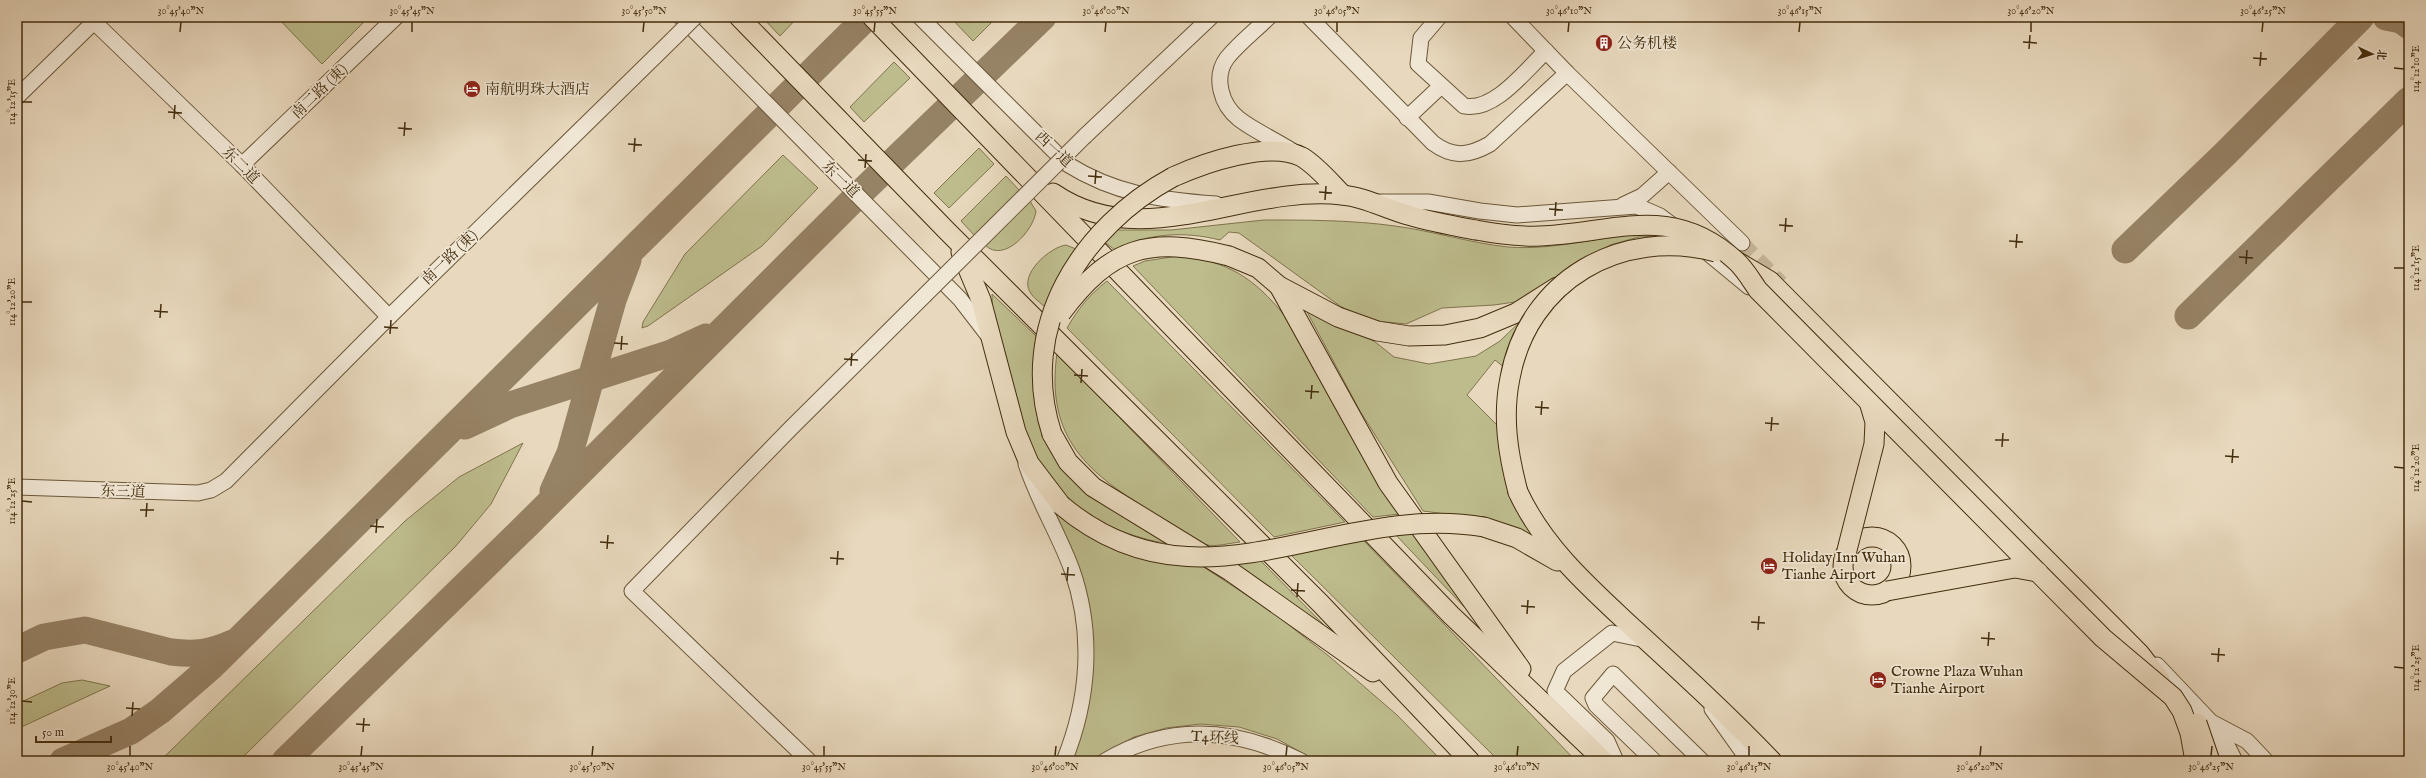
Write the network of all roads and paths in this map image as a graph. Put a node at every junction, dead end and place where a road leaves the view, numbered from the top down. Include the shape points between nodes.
1 (396, 17) edge
2 (681, 17) edge
3 (695, 17) edge
4 (739, 17) edge
5 (872, 17) edge
6 (920, 17) edge
7 (1211, 17) edge
8 (1269, 17) edge
9 (1309, 17) edge
10 (1439, 17) edge
11 (1513, 17) edge
12 (94, 19) edge
13 (1546, 52) junction
14 (1567, 73) junction
15 (1441, 86) junction
16 (17, 96) edge
17 (1407, 118) junction
18 (1301, 157) junction
19 (242, 165) junction
20 (1669, 172) junction
21 (1027, 175) junction
22 (1343, 195) junction
23 (1373, 202) junction
24 (1229, 205) junction
25 (1615, 207) junction
26 (948, 232) junction
27 (1736, 253) junction
28 (1568, 279) junction
29 (1279, 286) junction
30 (389, 317) junction
31 (1045, 340) junction
32 (995, 347) junction
33 (1869, 401) junction
34 (1016, 432) junction
35 (226, 481) joint
36 (17, 487) edge
37 (1846, 554) junction
38 (1574, 572) junction
39 (2038, 572) junction
40 (1887, 592) junction
41 (2114, 621) dead end
42 (1646, 640) junction
43 (1694, 684) junction
44 (1402, 692) junction
45 (2173, 697) junction
46 (1546, 704) junction
47 (2211, 722) junction
48 (809, 761) edge
49 (1064, 761) edge
50 (1105, 761) edge
51 (1301, 761) edge
52 (1470, 761) edge
53 (1604, 761) edge
54 (1616, 761) edge
55 (1654, 761) edge
56 (1702, 761) edge
57 (1749, 761) edge
58 (1772, 761) edge
59 (2195, 761) edge
60 (2210, 761) edge
61 (2225, 761) edge
62 (2234, 761) edge
63 (2266, 761) edge

1 - 19 street, 南二路 (東)
2 - 32 street, 东一道 via 960,299
3 - 30 street, 南一路 (東), bridge
4 - 26 main road
5 - 21 main road
6 - 24 street, 西一道 via 1067,164 1090,179 1142,196
7 - 48 street, bridge via 1085,136 790,428 632,591
8 - 18 street via 1227,58 1222,68 1221,91 1225,102 1239,119
9 - 17 street
10 - 15 street via 1421,38 1417,54 1418,64
11 - 13 street
12 - 16 street
12 - 19 street, 东二道
13 - 14 street
13 - 15 street via 1495,100 1484,106 1464,106
14 - 17 street via 1490,144 1478,150 1460,154 1445,152
14 - 20 street
15 - 17 street
18 - 22 main road
18 - 31 main road, bridge via 1283,153 1249,154 1200,165 1154,187 1125,208 1090,244 1061,293
19 - 30 street, 东二道
20 - 25 street via 1642,196 1628,204
20 - 27 street
21 - 24 main road via 1063,200 1088,212 1126,219 1170,218
21 - 46 main road via 1451,614
22 - 23 main road
22 - 24 main road via 1289,195
23 - 25 street via 1428,202 1517,215
23 - 27 main road, bridge via 1407,215 1501,234 1540,236 1633,225 1666,226 1694,234
25 - 61 street via 1637,206 1660,216 1738,276 2216,748
26 - 32 main road via 972,273
26 - 44 main road via 1315,598
27 - 28 main road, bridge via 1668,245 1632,248 1599,260
27 - 33 main road, bridge via 1758,290
27 - 45 main road, bridge via 1770,281 2140,654
28 - 29 main road, bridge via 1516,313 1480,328 1445,335 1409,336 1377,331 1338,317
28 - 38 main road, bridge via 1535,315 1525,333 1510,377 1506,424 1511,465 1518,492 1535,523
29 - 31 main road, bridge via 1258,268 1229,256 1174,245 1148,248 1123,255 1106,264 1079,288
29 - 46 main road via 1388,483
30 - 35 street, 南一路 (東)
31 - 44 main road, bridge via 1042,392 1045,413 1052,434 1068,462 1093,487 1230,571
32 - 34 main road
33 - 37 main road, bridge via 1875,422 1874,444
33 - 39 main road, bridge
34 - 38 main road, bridge via 1029,463 1061,505 1083,523 1108,538 1136,549 1195,558 1258,551 1421,522 1442,522 1484,527 1517,538
34 - 49 street via 1035,491 1072,570 1082,607 1086,639 1086,676 1080,712
35 - 36 street, 东三道 via 211,490 198,493
37 - 40 main road via 1844,572 1852,587 1868,595
37 - 40 main road, bridge via 1853,544 1863,538 1875,537 1891,544 1898,553 1901,565 1899,578
38 - 42 main road
39 - 40 main road, bridge via 2016,568
39 - 45 main road, bridge via 2103,638
41 - 47 street
42 - 43 main road
42 - 54 street via 1612,633 1564,671 1555,691 1607,742
43 - 57 street
43 - 58 main road
44 - 52 main road
45 - 59 main road, bridge via 2182,711 2190,733
45 - 60 main road, bridge via 2188,709 2196,721
46 - 53 main road
47 - 62 street via 2222,735
47 - 63 street via 2247,742
50 - 51 street, T4环线 via 1134,746 1168,737 1201,733 1238,737 1272,746
55 - 56 street via 1596,705 1593,698 1613,674

